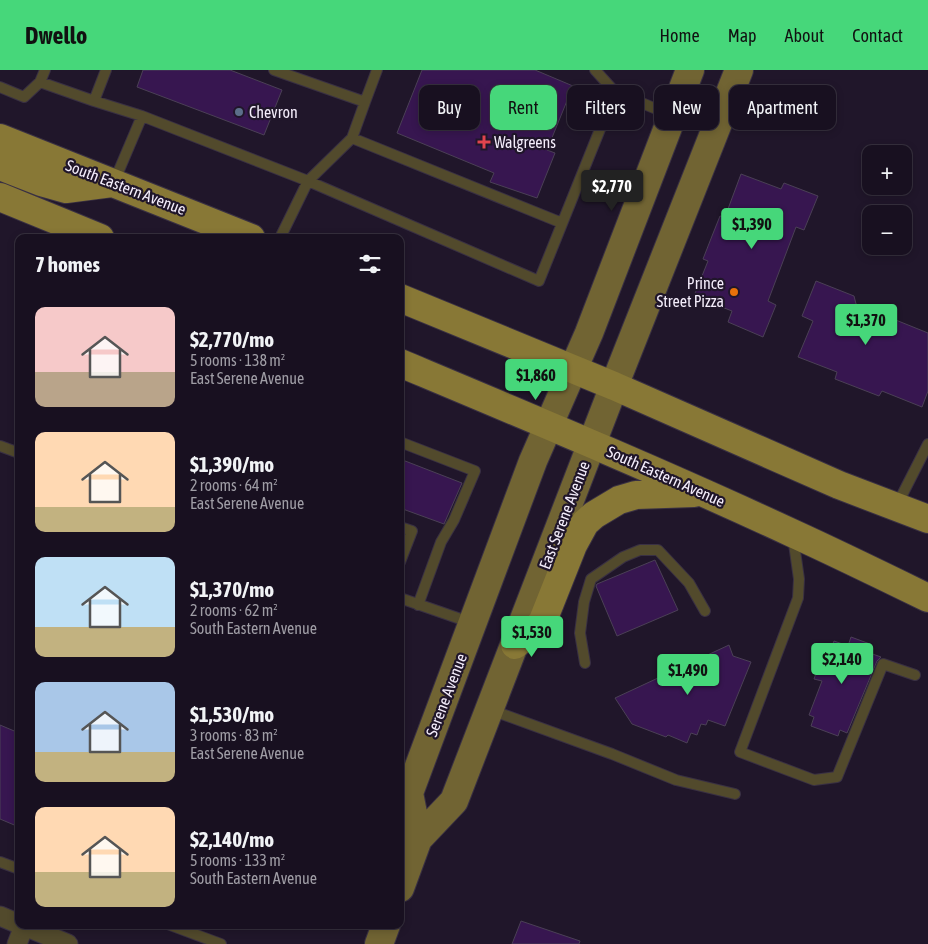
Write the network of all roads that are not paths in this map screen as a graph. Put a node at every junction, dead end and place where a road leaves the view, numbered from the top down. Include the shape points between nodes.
1 (45, 70) edge
2 (106, 70) edge
3 (274, 70) edge
4 (378, 70) edge
5 (595, 70) edge
6 (690, 70) edge
7 (739, 70) edge
8 (40, 82) junction
9 (609, 85) edge
10 (684, 85) edge
11 (0, 87) edge
12 (94, 102) junction
13 (365, 102) junction
14 (142, 116) junction
15 (600, 130) edge
16 (666, 130) edge
17 (0, 138) edge
18 (352, 138) junction
19 (0, 166) edge
20 (308, 181) junction
21 (114, 183) junction
22 (0, 197) edge
23 (562, 223) junction
24 (90, 234) edge
25 (241, 234) edge
26 (282, 234) edge
27 (404, 300) edge
28 (404, 365) edge
29 (573, 369) junction
30 (614, 386) junction
31 (549, 425) junction
32 (404, 444) edge
33 (592, 444) junction
34 (928, 444) edge
35 (0, 446) edge
36 (15, 452) edge
37 (703, 492) junction
38 (896, 506) junction
39 (928, 519) edge
40 (404, 529) edge
41 (792, 533) junction
42 (404, 552) edge
43 (928, 598) edge
44 (404, 599) edge
45 (418, 604) junction
46 (704, 611) dead end
47 (473, 624) junction
48 (515, 645) junction
49 (585, 663) dead end
50 (915, 675) dead end
51 (490, 709) junction
52 (735, 794) dead end
53 (418, 839) junction
54 (0, 862) edge
55 (15, 868) edge
56 (404, 877) edge
57 (0, 916) edge
58 (15, 922) edge
59 (21, 929) edge
60 (32, 929) edge
61 (181, 929) edge
62 (385, 929) edge
63 (17, 944) edge
64 (68, 944) edge
65 (221, 944) edge
66 (379, 944) edge

1 - 8 lane
2 - 12 lane
3 - 13 lane
4 - 13 lane
5 - 9 lane
6 - 10 street
7 - 30 street, East Serene Avenue
8 - 11 lane via 24,97
8 - 12 lane
12 - 14 lane
13 - 18 lane
14 - 20 lane
14 - 21 lane
15 - 23 lane
16 - 29 street
17 - 21 main road, South Eastern Avenue
18 - 20 lane
18 - 23 lane
19 - 21 main road via 66,189
20 - 23 lane via 539,281
20 - 26 lane
21 - 25 main road, South Eastern Avenue
22 - 24 main road
27 - 29 main road
28 - 31 main road, South Eastern Avenue
29 - 30 main road
29 - 31 street, Serene Avenue
30 - 33 street, East Serene Avenue
30 - 38 main road via 839,485
31 - 33 main road, South Eastern Avenue
31 - 47 street, Serene Avenue
32 - 45 lane via 475,471 441,542
33 - 37 main road, South Eastern Avenue
33 - 48 street, East Serene Avenue
34 - 38 lane
35 - 36 lane
37 - 41 main road, South Eastern Avenue
37 - 48 main road via 636,495 594,514 573,545 542,623
38 - 39 main road
40 - 42 lane via 412,532
41 - 43 main road, South Eastern Avenue
41 - 50 lane via 798,598 740,752 814,780 837,777 883,664
44 - 45 lane
45 - 47 lane
46 - 49 lane via 689,583 658,550 640,550 623,557 591,579 580,633
47 - 53 street, Serene Avenue via 409,793
48 - 51 street, East Serene Avenue
51 - 52 lane via 676,780
51 - 53 street, East Serene Avenue via 454,801
53 - 56 street
54 - 55 lane
57 - 58 street
59 - 63 street
60 - 64 street
61 - 65 lane
62 - 66 street

